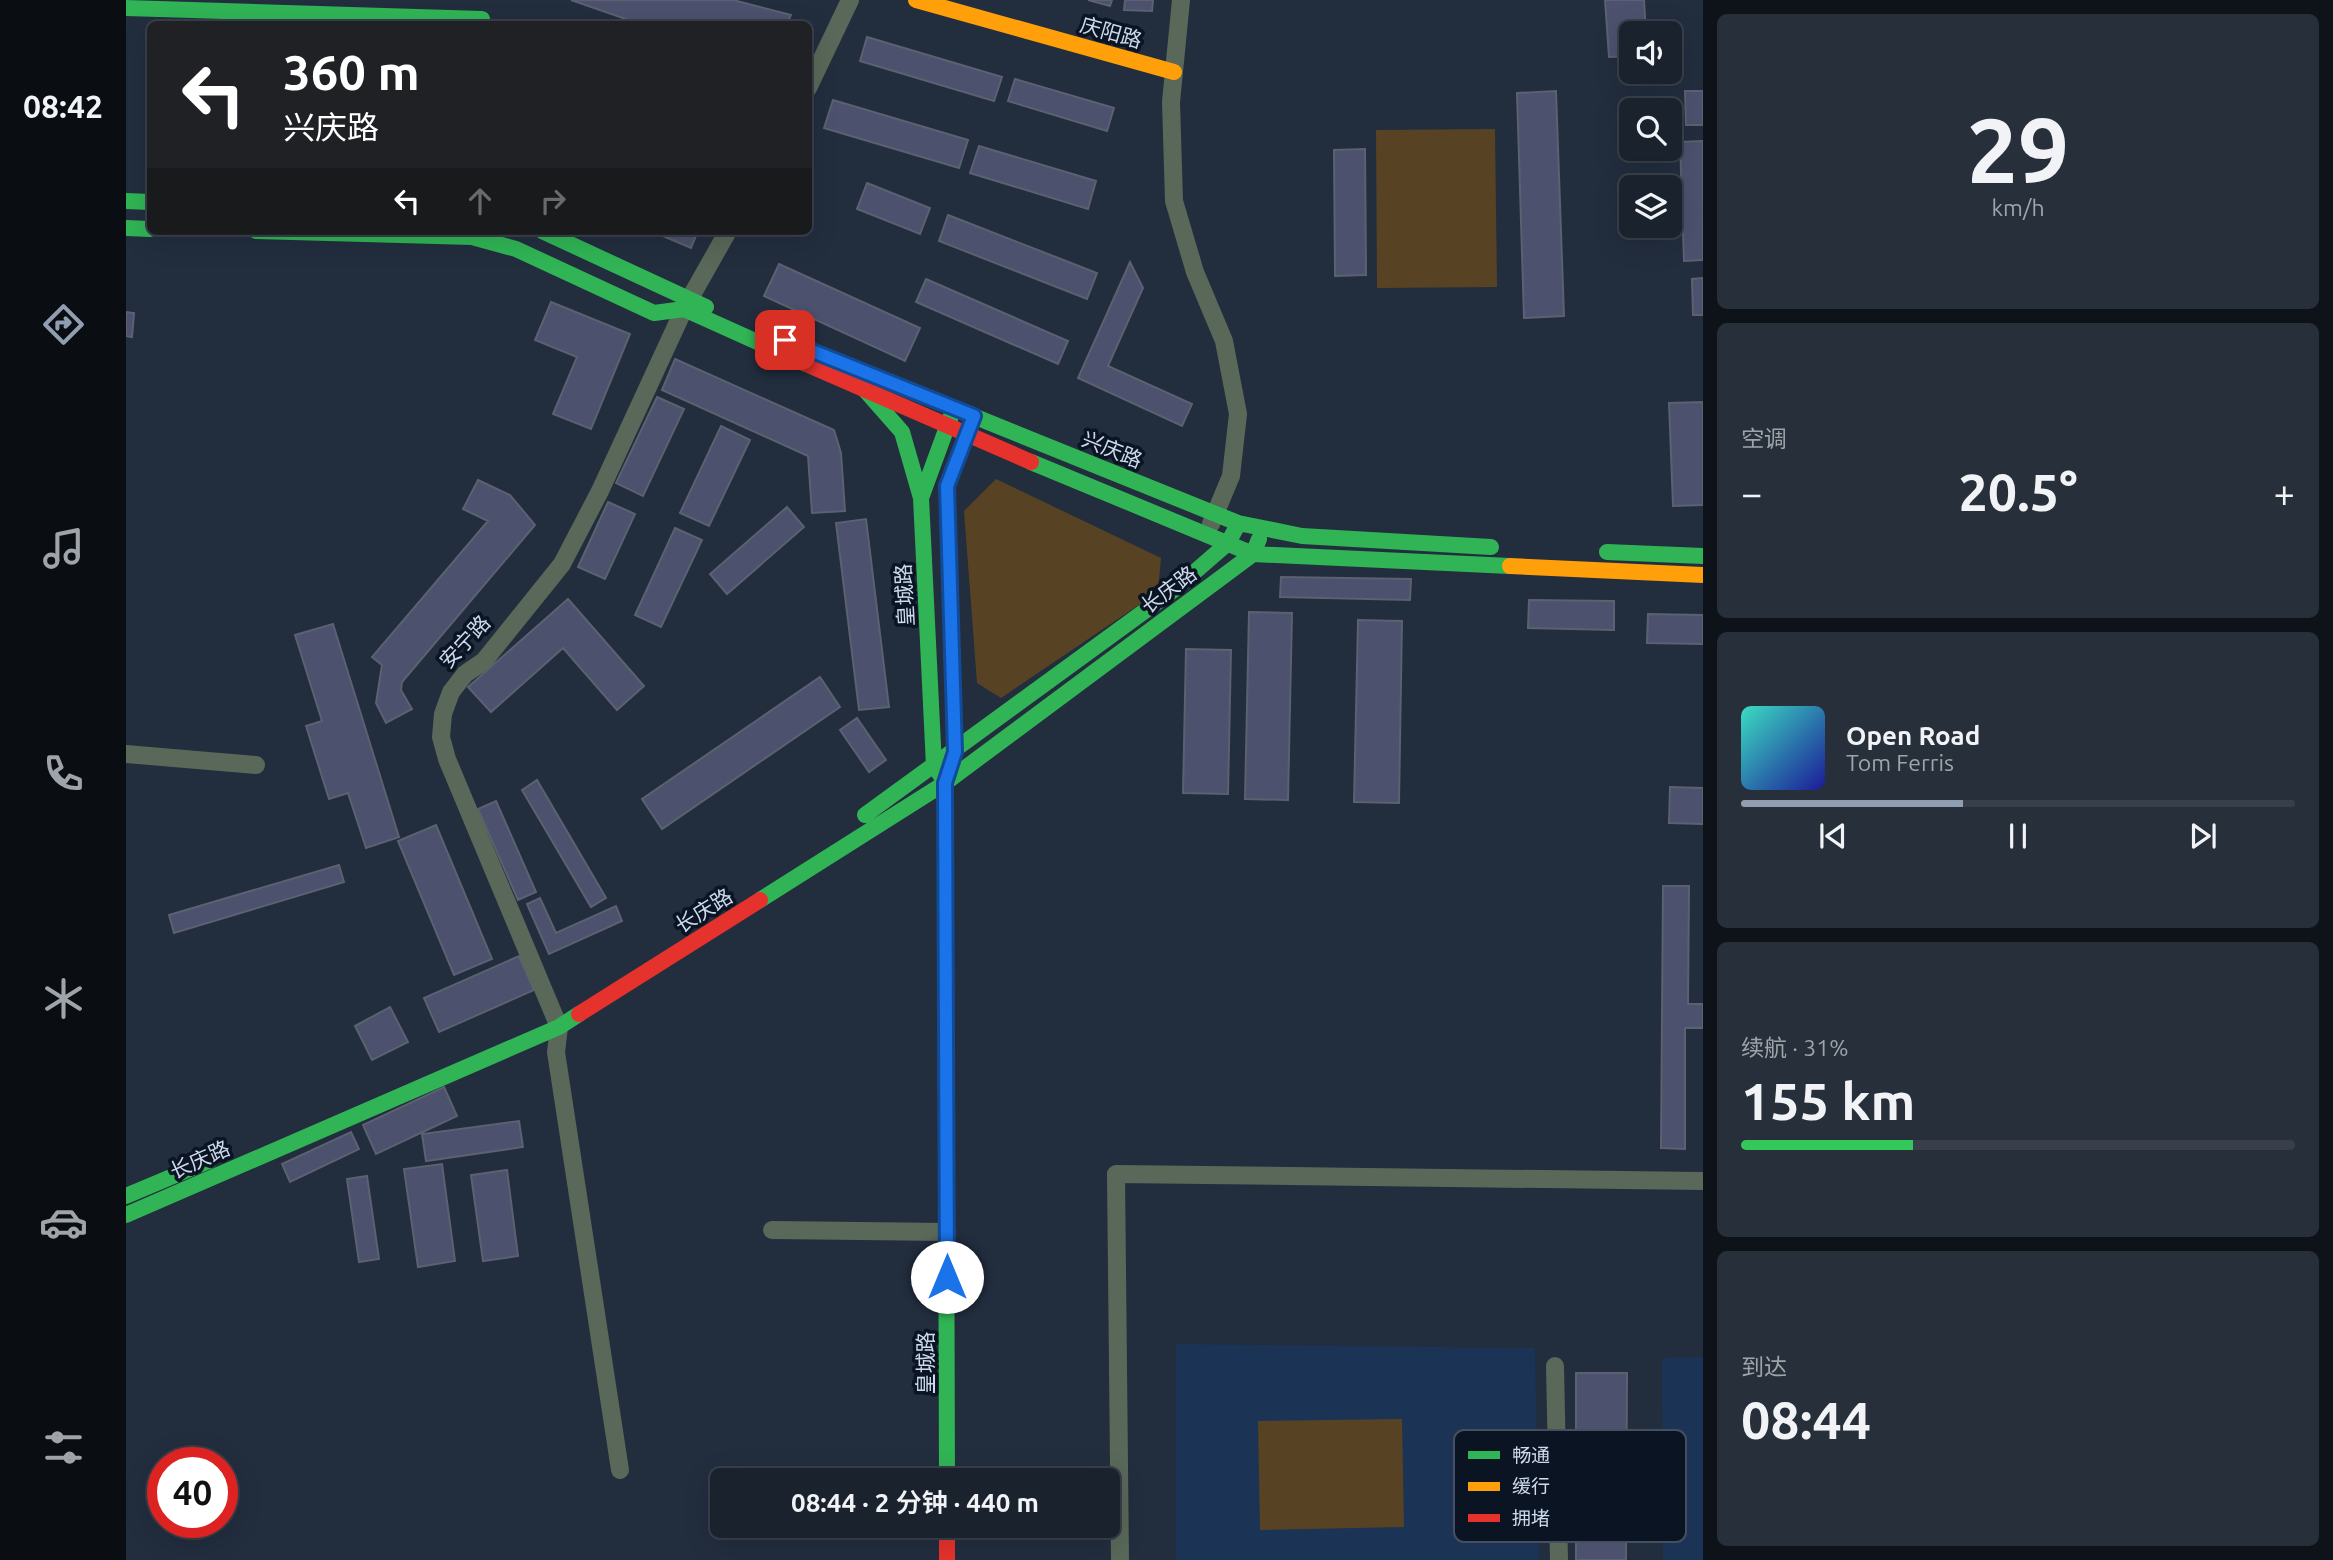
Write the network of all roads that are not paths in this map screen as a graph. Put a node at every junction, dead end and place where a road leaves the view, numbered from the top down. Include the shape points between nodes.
1 (482, 0) edge
2 (850, 0) edge
3 (916, 0) edge
4 (1181, 0) edge
5 (126, 8) edge
6 (453, 21) edge
7 (478, 21) edge
8 (1174, 72) junction
9 (812, 80) edge
10 (126, 201) edge
11 (147, 202) edge
12 (126, 228) edge
13 (147, 229) edge
14 (400, 235) edge
15 (551, 235) edge
16 (727, 235) edge
17 (686, 305) junction
18 (864, 389) junction
19 (954, 408) junction
20 (974, 416) junction
21 (947, 426) junction
22 (966, 435) junction
23 (921, 498) junction
24 (1215, 514) junction
25 (1238, 523) junction
26 (1263, 528) junction
27 (1207, 534) junction
28 (1228, 543) junction
29 (1503, 548) dead end
30 (1596, 552) dead end
31 (1253, 554) junction
32 (1703, 556) edge
33 (1703, 575) edge
34 (955, 752) junction
35 (126, 754) edge
36 (256, 765) dead end
37 (934, 766) junction
38 (945, 783) junction
39 (556, 1019) junction
40 (1703, 1181) edge
41 (126, 1196) edge
42 (126, 1215) edge
43 (772, 1230) dead end
44 (947, 1232) junction
45 (1555, 1366) dead end
46 (1556, 1430) edge
47 (947, 1468) edge
48 (621, 1470) dead end
49 (947, 1538) edge
50 (1559, 1542) edge
51 (947, 1560) edge
52 (1120, 1560) edge
53 (1559, 1560) edge

1 - 7 main road
2 - 9 street
3 - 8 main road, 庆阳路
4 - 8 street
5 - 6 main road
8 - 24 street via 1174,201 1195,272 1224,341 1238,414 1231,476
10 - 11 main road
12 - 13 main road
14 - 17 main road, 兴庆路 via 472,237 516,249 654,313
15 - 17 main road, 兴庆路 via 668,288
16 - 17 street, 安宁路
17 - 18 main road, 兴庆路
17 - 19 main road, 兴庆路
17 - 39 street, 安宁路 via 562,564 484,661 465,674 451,692 443,714 447,759
18 - 21 main road, 兴庆路
18 - 23 main road via 901,432
19 - 20 main road, 兴庆路
19 - 21 main road, 皇城路
20 - 22 main road, 皇城路
20 - 24 main road, 兴庆路
21 - 22 main road, 兴庆路
21 - 23 main road, 皇城路
22 - 27 main road, 兴庆路
22 - 34 main road, 皇城路 via 947,486
23 - 37 main road, 皇城路
24 - 25 main road, 兴庆路
24 - 27 street
25 - 26 main road, 兴庆路
25 - 28 main road
26 - 29 main road, 兴庆路 via 1302,536
26 - 31 main road
27 - 28 main road, 兴庆路
28 - 31 main road, 兴庆路
28 - 34 main road via 1175,589
30 - 32 main road
31 - 33 main road
31 - 38 main road, 长庆路
34 - 37 main road
34 - 38 main road, 皇城路
35 - 36 street
37 - 38 main road
37 - 39 main road
38 - 39 main road, 长庆路
38 - 44 main road, 皇城路
39 - 41 main road
39 - 42 main road, 长庆路
39 - 48 street via 555,1052
40 - 52 street via 1116,1174
43 - 44 street
44 - 47 main road, 皇城路
45 - 46 street
49 - 51 main road
50 - 53 street

